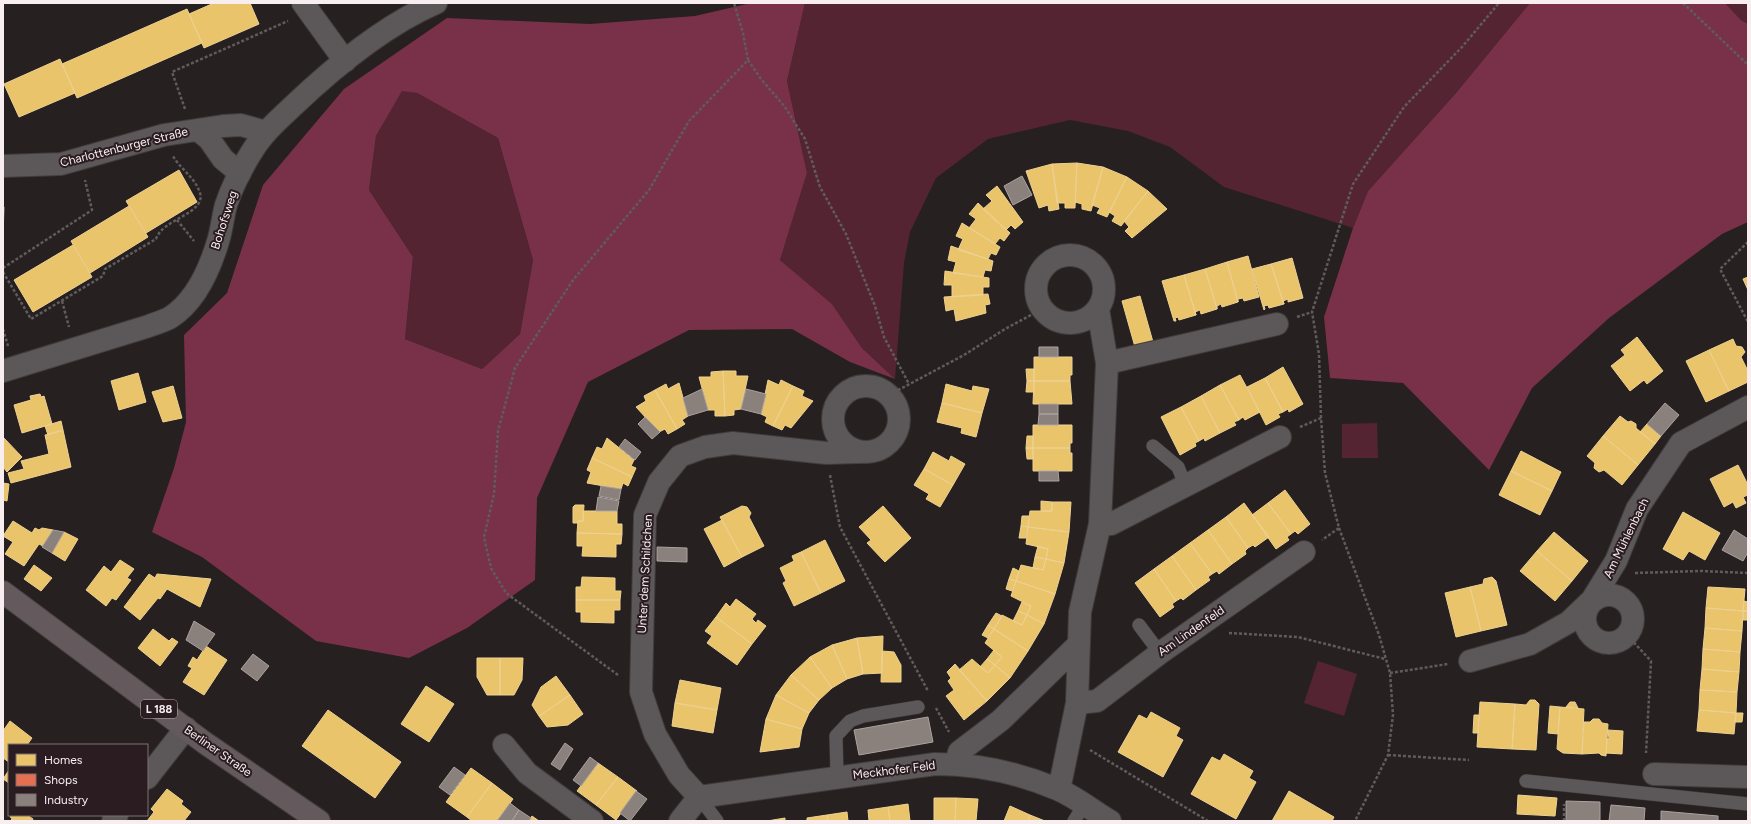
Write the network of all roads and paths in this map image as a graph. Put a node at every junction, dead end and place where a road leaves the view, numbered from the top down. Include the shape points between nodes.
1 (436, 3) edge
2 (734, 3) edge
3 (1499, 3) edge
4 (1683, 3) edge
5 (305, 7) edge
6 (748, 60) junction
7 (345, 61) junction
8 (1748, 65) edge
9 (195, 130) junction
10 (266, 132) junction
11 (164, 135) junction
12 (79, 158) junction
13 (3, 166) edge
14 (240, 173) junction
15 (1748, 242) edge
16 (3, 268) edge
17 (3, 272) edge
18 (62, 301) junction
19 (1040, 306) junction
20 (1098, 310) junction
21 (1748, 322) edge
22 (1277, 324) dead end
23 (70, 332) dead end
24 (1107, 363) junction
25 (3, 371) edge
26 (909, 384) junction
27 (889, 395) junction
28 (1748, 407) edge
29 (1321, 418) junction
30 (1280, 437) joint
31 (1153, 446) dead end
32 (860, 452) junction
33 (826, 453) junction
34 (1186, 487) junction
35 (1100, 524) junction
36 (1340, 528) junction
37 (1304, 552) joint
38 (1609, 573) junction
39 (1748, 573) edge
40 (3, 592) edge
41 (1592, 600) junction
42 (1139, 625) dead end
43 (1192, 630) junction
44 (1627, 635) junction
45 (1079, 644) junction
46 (1160, 653) junction
47 (1385, 659) junction
48 (1470, 661) joint
49 (1390, 672) junction
50 (641, 692) junction
51 (930, 696) dead end
52 (934, 703) dead end
53 (1077, 703) junction
54 (918, 707) dead end
55 (186, 728) junction
56 (1070, 737) junction
57 (504, 745) dead end
58 (1388, 755) junction
59 (957, 758) junction
60 (1469, 760) dead end
61 (1650, 766) joint
62 (837, 776) junction
63 (148, 777) edge
64 (1748, 777) edge
65 (1526, 781) dead end
66 (1058, 790) junction
67 (699, 797) junction
68 (1748, 804) edge
69 (1079, 813) edge
70 (319, 821) edge
71 (592, 821) edge
72 (680, 821) edge
73 (717, 821) edge
74 (1110, 821) edge
75 (1208, 821) edge
76 (1355, 821) edge

1 - 7 street, Bohofsweg via 395,24
2 - 6 path
3 - 29 path via 1462,47 1404,107 1353,184 1312,312 1319,354
4 - 8 path
5 - 7 street
5 - 9 path via 286,22 172,72
6 - 26 path via 785,107 805,139 820,186 846,234 875,306 884,338
6 - 50 path via 689,121 649,190 572,280 515,368 498,431 494,494 484,537 491,568 506,593
7 - 10 street, Bohofsweg
9 - 10 street, Charlottenburger Straße via 242,125
9 - 11 street, Charlottenburger Straße
9 - 14 street, Charlottenburger Straße via 209,139 223,158
10 - 14 street, Bohofsweg
11 - 12 street, Charlottenburger Straße
11 - 18 path via 176,162 187,171 200,193 197,206 160,230 156,239 105,269 104,276
12 - 13 street, Charlottenburger Straße via 61,164
12 - 16 path via 92,210
14 - 25 street, Bohofsweg via 205,274 192,297 172,316 149,326
15 - 21 path via 1720,269
17 - 18 path via 31,319
18 - 23 path
19 - 20 street via 1056,321 1068,324 1090,318
19 - 20 street via 1035,284 1039,274 1046,264 1066,255 1087,260 1096,267 1102,277 1103,294
19 - 26 path via 1031,315 964,355
20 - 24 street
22 - 24 street
24 - 35 street
26 - 27 path
27 - 32 street, Unter dem Schildchen via 899,414 896,434 890,443 881,449
27 - 32 street via 875,388 859,387 848,391 840,399 833,420 835,431 841,441
28 - 38 street, Am Mühlenbach via 1680,443 1637,509
29 - 30 path
29 - 36 path via 1325,473
30 - 34 street
31 - 34 lane via 1178,467
32 - 33 street, Unter dem Schildchen
33 - 50 street, Unter dem Schildchen via 733,443 705,447 680,456 659,482 646,515
33 - 51 path via 840,527
34 - 35 street via 1112,524
35 - 45 street via 1080,612
36 - 37 path
36 - 47 path via 1379,635
37 - 43 street, Am Lindenfeld
38 - 39 path
38 - 41 street, Am Mühlenbach
40 - 55 main road, Berliner Straße / L 188
41 - 44 street via 1607,594 1623,598 1632,612 1633,620
41 - 44 street via 1587,606 1584,622 1591,636 1598,641 1613,643
41 - 48 street, Am Mühlenbach via 1569,622 1530,644
42 - 46 lane
43 - 46 street, Am Lindenfeld
43 - 47 path via 1298,637
44 - 61 path via 1650,662
45 - 53 street
45 - 59 street via 1001,720
46 - 53 street, Am Lindenfeld via 1097,701
47 - 49 path
48 - 49 path
49 - 58 path via 1393,715
50 - 67 street, Unter dem Schildchen via 655,734 679,775
52 - 59 path
53 - 56 street
54 - 62 lane via 863,716 850,721 836,736
55 - 63 street
55 - 70 main road, Berliner Straße / L 188
56 - 66 street
56 - 75 path
57 - 71 street via 527,774
58 - 60 path
58 - 76 path
59 - 62 street, Meckhofer Feld via 935,764
59 - 66 street, Meckhofer Feld
61 - 64 street
62 - 67 street, Meckhofer Feld
65 - 68 lane
66 - 69 street, Meckhofer Feld
67 - 72 street
67 - 73 lane
69 - 74 street, Meckhofer Feld

